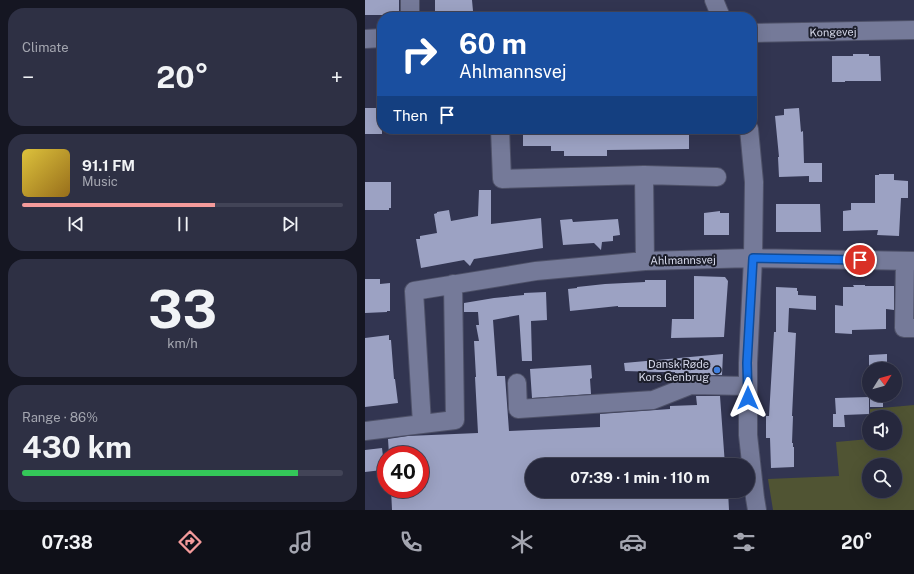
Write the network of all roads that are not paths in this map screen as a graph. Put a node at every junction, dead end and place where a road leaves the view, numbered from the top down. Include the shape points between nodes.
1 (410, 0) edge
2 (714, 0) edge
3 (410, 12) edge
4 (719, 12) edge
5 (914, 30) edge
6 (757, 33) edge
7 (377, 38) edge
8 (365, 39) edge
9 (500, 134) edge
10 (749, 134) edge
11 (645, 175) junction
12 (717, 177) dead end
13 (753, 258) junction
14 (645, 261) junction
15 (910, 261) edge
16 (453, 284) junction
17 (914, 328) edge
18 (517, 382) dead end
19 (748, 386) junction
20 (422, 424) junction
21 (365, 431) edge
22 (757, 510) edge

1 - 3 street
2 - 4 street
5 - 6 street, Kongevej
7 - 8 street
9 - 11 street via 502,179
10 - 13 street via 754,182
11 - 12 street
11 - 14 street
13 - 14 street, Ahlmannsvej
13 - 15 street, Ahlmannsvej
13 - 19 street
14 - 16 street, Ahlmannsvej via 535,271
15 - 17 street via 904,328
16 - 20 street via 455,420
16 - 20 street, Ahlmannsvej via 414,291
18 - 19 street via 519,409 653,400 691,385
19 - 22 street via 748,435
20 - 21 street

